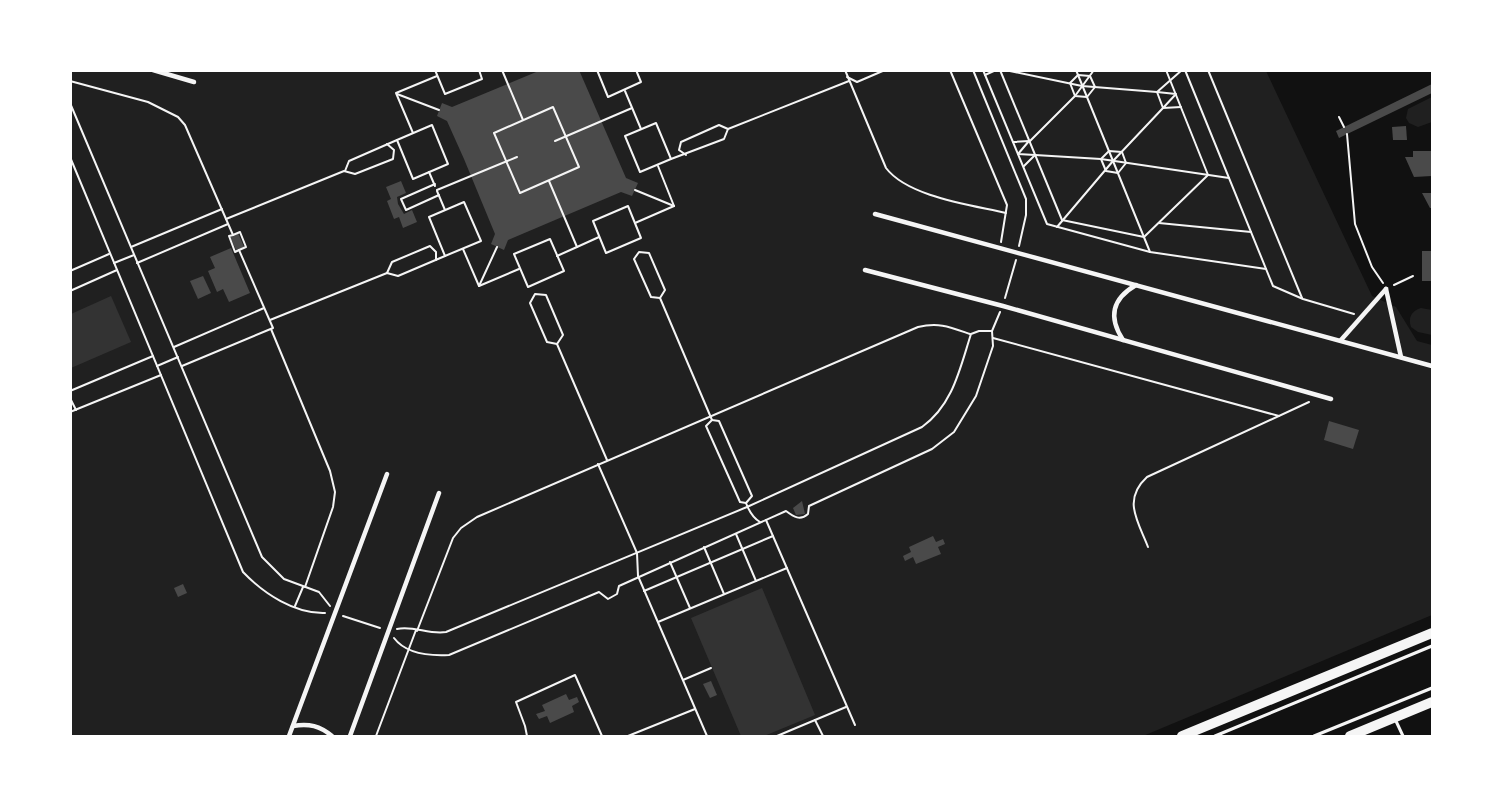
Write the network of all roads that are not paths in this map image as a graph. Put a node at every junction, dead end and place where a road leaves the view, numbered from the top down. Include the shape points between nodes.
1 (153, 70) edge
2 (194, 82) dead end
3 (874, 214) dead end
4 (866, 270) dead end
5 (1136, 285) junction
6 (1123, 340) junction
7 (1341, 340) junction
8 (1401, 357) junction
9 (1432, 366) edge
10 (1331, 399) dead end
11 (387, 474) dead end
12 (439, 493) dead end
13 (1432, 633) edge
14 (1432, 646) edge
15 (1432, 688) edge
16 (1432, 702) edge
17 (1394, 718) junction
18 (293, 726) junction
19 (289, 736) edge
20 (332, 736) edge
21 (350, 736) edge
22 (1182, 736) edge
23 (1215, 736) edge
24 (1314, 736) edge
25 (1350, 736) edge
26 (1403, 736) edge

1 - 2 street
3 - 5 street
4 - 6 street
5 - 6 street via 1120,298 1114,312 1114,323
5 - 7 street
6 - 10 street
7 - 8 street
7 - 8 street via 1386,289
8 - 9 street
11 - 18 street
12 - 21 street
13 - 22 main road
14 - 23 lane
15 - 24 lane
16 - 17 main road
17 - 25 main road
17 - 26 lane
18 - 19 street
18 - 20 street via 307,724

